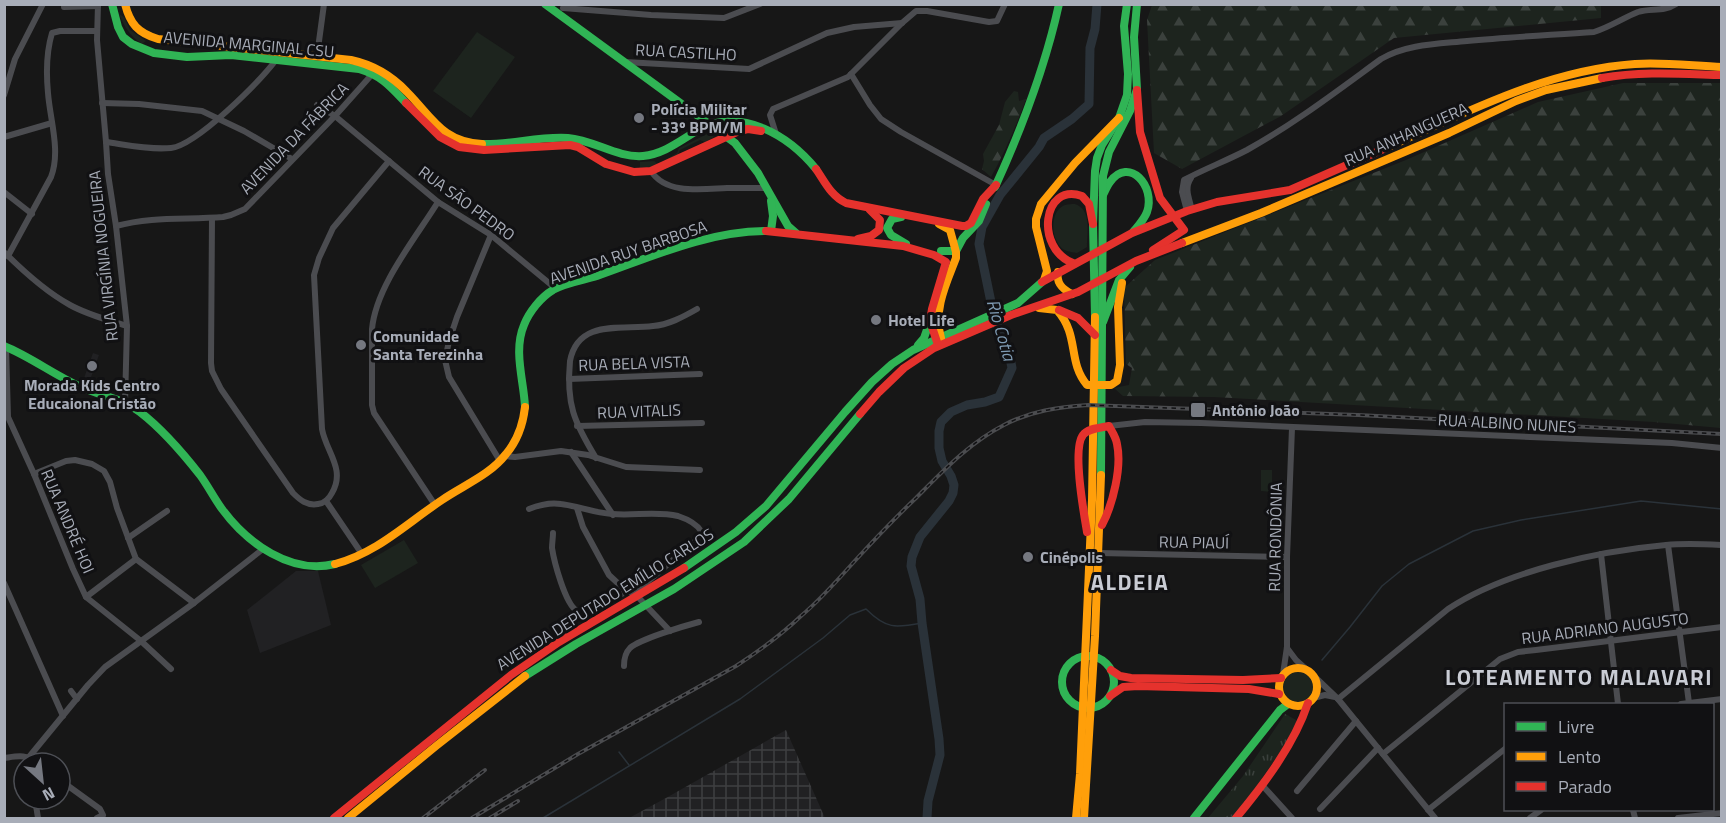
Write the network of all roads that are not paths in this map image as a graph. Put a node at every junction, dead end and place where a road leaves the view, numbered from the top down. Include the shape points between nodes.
1 (43, 4) edge
2 (112, 4) edge
3 (125, 4) edge
4 (324, 4) edge
5 (545, 4) edge
6 (760, 4) edge
7 (1005, 4) edge
8 (1059, 4) edge
9 (1127, 4) edge
10 (1137, 4) edge
11 (1676, 4) edge
12 (98, 5) edge
13 (562, 6) edge
14 (64, 7) dead end
15 (902, 23) junction
16 (571, 24) junction
17 (97, 31) junction
18 (158, 39) junction
19 (169, 54) junction
20 (317, 56) junction
21 (276, 60) junction
22 (621, 62) junction
23 (1722, 67) edge
24 (375, 70) junction
25 (851, 74) junction
26 (1722, 75) edge
27 (1137, 90) junction
28 (4, 96) edge
29 (102, 103) junction
30 (317, 105) dead end
31 (335, 116) junction
32 (1119, 118) junction
33 (218, 119) junction
34 (52, 123) junction
35 (710, 124) junction
36 (773, 133) junction
37 (4, 137) edge
38 (725, 137) junction
39 (106, 142) junction
40 (623, 153) junction
41 (637, 155) junction
42 (292, 159) junction
43 (390, 161) junction
44 (619, 168) junction
45 (651, 171) junction
46 (634, 172) junction
47 (996, 185) junction
48 (768, 191) junction
49 (4, 192) edge
50 (1103, 195) junction
51 (438, 202) junction
52 (868, 208) junction
53 (1190, 210) junction
54 (32, 214) junction
55 (1175, 216) junction
56 (212, 218) junction
57 (916, 218) junction
58 (936, 222) junction
59 (1094, 224) junction
60 (116, 226) junction
61 (950, 230) junction
62 (1184, 230) junction
63 (771, 231) junction
64 (1132, 233) junction
65 (796, 234) junction
66 (491, 235) junction
67 (852, 240) junction
68 (909, 248) junction
69 (956, 251) junction
70 (6, 254) edge
71 (940, 254) junction
72 (1086, 257) joint
73 (1136, 261) junction
74 (1073, 263) junction
75 (1058, 272) junction
76 (1124, 273) junction
77 (1044, 280) junction
78 (555, 288) junction
79 (1085, 288) joint
80 (1071, 294) junction
81 (1030, 308) junction
82 (697, 309) dead end
83 (1057, 310) junction
84 (1011, 311) junction
85 (934, 319) junction
86 (127, 326) junction
87 (1103, 326) junction
88 (1095, 335) junction
89 (940, 341) junction
90 (5, 347) edge
91 (914, 350) junction
92 (700, 374) dead end
93 (569, 379) junction
94 (125, 403) junction
95 (6, 417) edge
96 (702, 423) dead end
97 (578, 426) junction
98 (1109, 426) junction
99 (1292, 428) junction
100 (1722, 448) edge
101 (571, 452) junction
102 (596, 458) junction
103 (502, 459) junction
104 (700, 470) dead end
105 (34, 474) junction
106 (1096, 499) junction
107 (326, 501) junction
108 (435, 505) junction
109 (529, 508) dead end
110 (577, 508) junction
111 (167, 511) dead end
112 (613, 514) junction
113 (1100, 528) junction
114 (553, 533) dead end
115 (128, 538) junction
116 (1668, 545) junction
117 (1722, 545) edge
118 (1090, 548) junction
119 (263, 549) junction
120 (1099, 553) junction
121 (362, 554) junction
122 (1601, 555) junction
123 (1287, 557) junction
124 (136, 559) junction
125 (4, 583) edge
126 (633, 594) junction
127 (86, 597) junction
128 (194, 603) junction
129 (607, 603) junction
130 (645, 605) junction
131 (604, 616) junction
132 (699, 622) dead end
133 (1722, 627) edge
134 (670, 631) junction
135 (1678, 632) junction
136 (141, 641) junction
137 (1611, 641) junction
138 (1287, 647) junction
139 (1084, 656) junction
140 (1095, 656) junction
141 (624, 666) dead end
142 (171, 669) dead end
143 (1306, 669) junction
144 (1111, 670) junction
145 (1282, 676) junction
146 (1315, 677) junction
147 (71, 691) dead end
148 (1279, 694) junction
149 (1110, 696) junction
150 (1337, 698) junction
151 (77, 699) junction
152 (1722, 699) edge
153 (1310, 701) junction
154 (1618, 703) edge
155 (1685, 703) edge
156 (1692, 703) edge
157 (1292, 705) junction
158 (1082, 707) junction
159 (1091, 708) junction
160 (63, 716) junction
161 (1303, 719) junction
162 (1356, 721) junction
163 (1378, 748) junction
164 (1504, 750) edge
165 (34, 751) edge
166 (1383, 754) junction
167 (1262, 785) junction
168 (72, 789) edge
169 (1297, 791) dead end
170 (1320, 809) dead end
171 (1722, 813) edge
172 (1431, 814) edge
173 (97, 819) edge
174 (334, 819) edge
175 (348, 819) edge
176 (1076, 819) edge
177 (1084, 819) edge
178 (1194, 819) edge
179 (1236, 819) edge
180 (1292, 819) edge
181 (1424, 819) edge
182 (1678, 819) edge

1 - 28 street via 15,59
2 - 19 main road, AVENIDA MARGINAL CSU via 124,38 143,49
3 - 18 main road, AVENIDA MARGINAL CSU via 129,22
4 - 20 street
5 - 16 main road
6 - 13 street via 724,18
7 - 15 street via 997,21 919,10
8 - 47 main road via 1040,79
9 - 32 main road via 1124,26 1128,84
10 - 27 main road
11 - 53 street via 1665,10 1638,12 1594,32 1403,49 1381,59 1267,139 1193,175 1187,185
12 - 14 street
12 - 17 street, RUA VIRGÍNIA NOGUEIRA
13 - 16 street
15 - 22 street, RUA CASTILHO via 840,29 749,69
15 - 25 street
16 - 22 main road
17 - 29 street, RUA VIRGÍNIA NOGUEIRA
17 - 34 street via 52,33 46,73
18 - 19 main road via 177,46 176,53
18 - 20 main road, AVENIDA MARGINAL CSU
19 - 21 main road, AVENIDA MARGINAL CSU via 228,54
20 - 24 main road, AVENIDA MARGINAL CSU via 359,61
21 - 24 main road, AVENIDA MARGINAL CSU
21 - 33 street
22 - 35 main road
23 - 53 main road, RUA ANHANGUERA via 1625,65 1562,76 1502,97 1290,190
24 - 31 street, AVENIDA DA FÁBRICA
24 - 40 main road via 404,88 443,132 459,140 497,143 571,138
24 - 44 main road via 440,137 459,147 578,147
25 - 36 street via 773,109
25 - 47 street via 870,105 890,125
26 - 73 main road, RUA ANHANGUERA via 1617,75 1546,90 1261,213
27 - 50 main road via 1106,156
27 - 55 main road via 1140,132 1158,192 1163,206
29 - 33 street via 202,111
29 - 39 street, RUA VIRGÍNIA NOGUEIRA
30 - 31 street, RUA SÃO PEDRO
31 - 42 street, AVENIDA DA FÁBRICA
31 - 43 street, RUA SÃO PEDRO
32 - 59 main road via 1097,158
32 - 77 main road via 1041,204 1036,227 1047,271
33 - 39 street via 173,148
33 - 42 street
34 - 37 street
34 - 54 street via 55,166
35 - 36 main road via 735,121
35 - 38 main road
35 - 41 main road via 664,150
36 - 38 main road via 748,129
36 - 52 main road via 809,160 836,197
38 - 45 main road
38 - 48 main road via 748,158
39 - 60 street, RUA VIRGÍNIA NOGUEIRA
40 - 41 main road
40 - 44 main road
41 - 46 main road
42 - 56 street, AVENIDA DA FÁBRICA via 245,209
43 - 51 street, RUA SÃO PEDRO
43 - 107 street via 333,228 314,275 322,429 338,477
44 - 46 main road
45 - 46 main road
45 - 48 street via 659,181 676,187
47 - 58 main road via 988,190 966,226
47 - 69 main road via 979,221
48 - 63 main road via 773,210
48 - 65 main road
49 - 54 street
50 - 64 main road via 1111,179 1125,172 1144,182 1149,194 1148,210
50 - 87 main road
51 - 66 street, RUA SÃO PEDRO
51 - 108 street via 383,291 372,329 374,413
52 - 57 main road
52 - 67 main road via 880,220 879,230
53 - 55 main road, RUA ANHANGUERA
53 - 62 main road
54 - 70 street
55 - 62 main road
55 - 64 main road, RUA ANHANGUERA
56 - 60 street, AVENIDA DA FÁBRICA via 158,218
56 - 107 street via 212,371 293,493 310,505
57 - 58 main road
57 - 68 main road via 899,217 888,222 888,232
58 - 61 main road
59 - 74 main road via 1089,203 1082,195 1063,195 1049,212 1050,240 1058,254
59 - 88 main road
60 - 86 street, RUA VIRGÍNIA NOGUEIRA
61 - 69 main road
61 - 71 main road
62 - 73 main road
63 - 65 main road, AVENIDA RUY BARBOSA
63 - 78 main road, AVENIDA RUY BARBOSA via 717,237
64 - 72 main road, RUA ANHANGUERA
65 - 67 main road, AVENIDA RUY BARBOSA
66 - 78 street, RUA SÃO PEDRO
66 - 103 street via 448,341 445,360 448,377
67 - 68 main road, AVENIDA RUY BARBOSA
68 - 71 main road, AVENIDA RUY BARBOSA
69 - 71 main road, AVENIDA RUY BARBOSA
69 - 85 main road
70 - 86 street via 70,305
71 - 85 main road via 946,262 932,309
72 - 74 main road, AVENIDA DEPUTADO EMÍLIO CARLOS
73 - 76 main road
73 - 79 main road, RUA ANHANGUERA
74 - 75 main road, AVENIDA DEPUTADO EMÍLIO CARLOS
75 - 77 main road, AVENIDA DEPUTADO EMÍLIO CARLOS
75 - 80 main road via 1058,283
76 - 83 main road via 1118,307 1120,370 1117,381 1111,385 1087,385 1083,381 1077,369 1071,330
76 - 87 main road
77 - 84 main road, AVENIDA DEPUTADO EMÍLIO CARLOS
78 - 103 main road, AVENIDA RUY BARBOSA via 532,311 522,331 518,356 524,413 520,431
79 - 80 main road, AVENIDA DEPUTADO EMÍLIO CARLOS
80 - 81 main road, AVENIDA DEPUTADO EMÍLIO CARLOS
81 - 83 main road
81 - 84 main road, AVENIDA DEPUTADO EMÍLIO CARLOS
82 - 93 street via 664,324 591,332 578,342 571,355
83 - 88 main road via 1078,318
84 - 89 main road, AVENIDA DEPUTADO EMÍLIO CARLOS
85 - 89 main road
85 - 91 main road
86 - 94 street, RUA VIRGÍNIA NOGUEIRA
87 - 106 main road
88 - 106 main road
89 - 91 main road, AVENIDA DEPUTADO EMÍLIO CARLOS
89 - 130 main road, AVENIDA DEPUTADO EMÍLIO CARLOS via 879,392 789,499 756,531 696,575
90 - 94 main road, AVENIDA RUY BARBOSA via 80,387
90 - 95 street, RUA ANDRÉ HOI
91 - 126 main road, AVENIDA DEPUTADO EMÍLIO CARLOS via 872,382 757,515 720,545
92 - 93 street, RUA BELA VISTA
93 - 97 street via 572,413
94 - 119 main road, AVENIDA RUY BARBOSA via 160,431 202,478 245,536
95 - 105 street, RUA ANDRÉ HOI
96 - 97 street, RUA VITALIS
97 - 102 street
98 - 99 street, RUA ALBINO NUNES via 1162,422
98 - 113 main road via 1118,447 1117,471 1110,505
98 - 118 main road via 1087,432 1079,444
99 - 100 street, RUA ALBINO NUNES
99 - 123 street, RUA RONDÔNIA
101 - 102 street
101 - 103 street
101 - 112 street
102 - 104 street via 626,467
103 - 108 main road, AVENIDA RUY BARBOSA
105 - 115 street via 66,461 84,461 104,471
105 - 127 street, RUA ANDRÉ HOI
106 - 113 main road
106 - 118 main road
107 - 121 street
108 - 121 main road, AVENIDA RUY BARBOSA
109 - 110 street via 560,503
110 - 112 street
110 - 126 street via 603,566
111 - 115 street
112 - 126 street via 676,516 701,531 700,537
113 - 120 main road
114 - 129 street via 554,557 572,606 583,613
115 - 124 street
116 - 117 street
116 - 122 street
116 - 135 street
118 - 139 main road
119 - 121 main road, AVENIDA RUY BARBOSA via 293,563 311,566 330,565
119 - 128 street
120 - 123 street, RUA PIAUÍ
120 - 140 main road
122 - 137 street
122 - 150 street via 1523,574 1463,599
123 - 138 street, RUA RONDÔNIA
124 - 127 street
124 - 128 street
125 - 160 street
126 - 129 street
126 - 130 street
126 - 131 main road, AVENIDA DEPUTADO EMÍLIO CARLOS
127 - 136 street, RUA ANDRÉ HOI
128 - 136 street
129 - 131 street
130 - 134 street
130 - 175 main road, AVENIDA DEPUTADO EMÍLIO CARLOS via 528,674
131 - 174 main road, AVENIDA DEPUTADO EMÍLIO CARLOS via 511,675
132 - 134 street
133 - 135 street, RUA ADRIANO AUGUSTO
134 - 141 street via 633,646
135 - 137 street, RUA ADRIANO AUGUSTO
135 - 155 street
136 - 142 street, RUA ANDRÉ HOI
136 - 151 street via 105,667
137 - 154 street
137 - 166 street, RUA ADRIANO AUGUSTO via 1518,652 1500,659
138 - 143 street
138 - 145 street, RUA RONDÔNIA
139 - 140 main road
139 - 158 main road
139 - 158 main road via 1066,667 1061,683 1067,699
140 - 144 main road
140 - 159 main road
143 - 145 main road via 1294,667
143 - 146 main road
144 - 145 main road via 1131,678 1243,680
144 - 149 main road via 1114,680
145 - 148 main road
146 - 150 street
146 - 153 main road via 1317,688
147 - 151 street
148 - 149 main road via 1249,689 1138,686 1123,687
148 - 157 main road
149 - 159 main road
150 - 153 street via 1325,695
150 - 162 street
151 - 160 street
152 - 156 street
153 - 157 main road
153 - 161 main road
157 - 161 main road
157 - 178 main road via 1280,710
158 - 159 main road
158 - 176 main road
159 - 177 main road
160 - 165 street
161 - 167 main road
162 - 163 street
162 - 169 street
163 - 166 street
163 - 170 street
164 - 172 street
166 - 172 street
167 - 179 main road
167 - 180 street
168 - 173 street via 103,812
171 - 182 street
172 - 181 street

